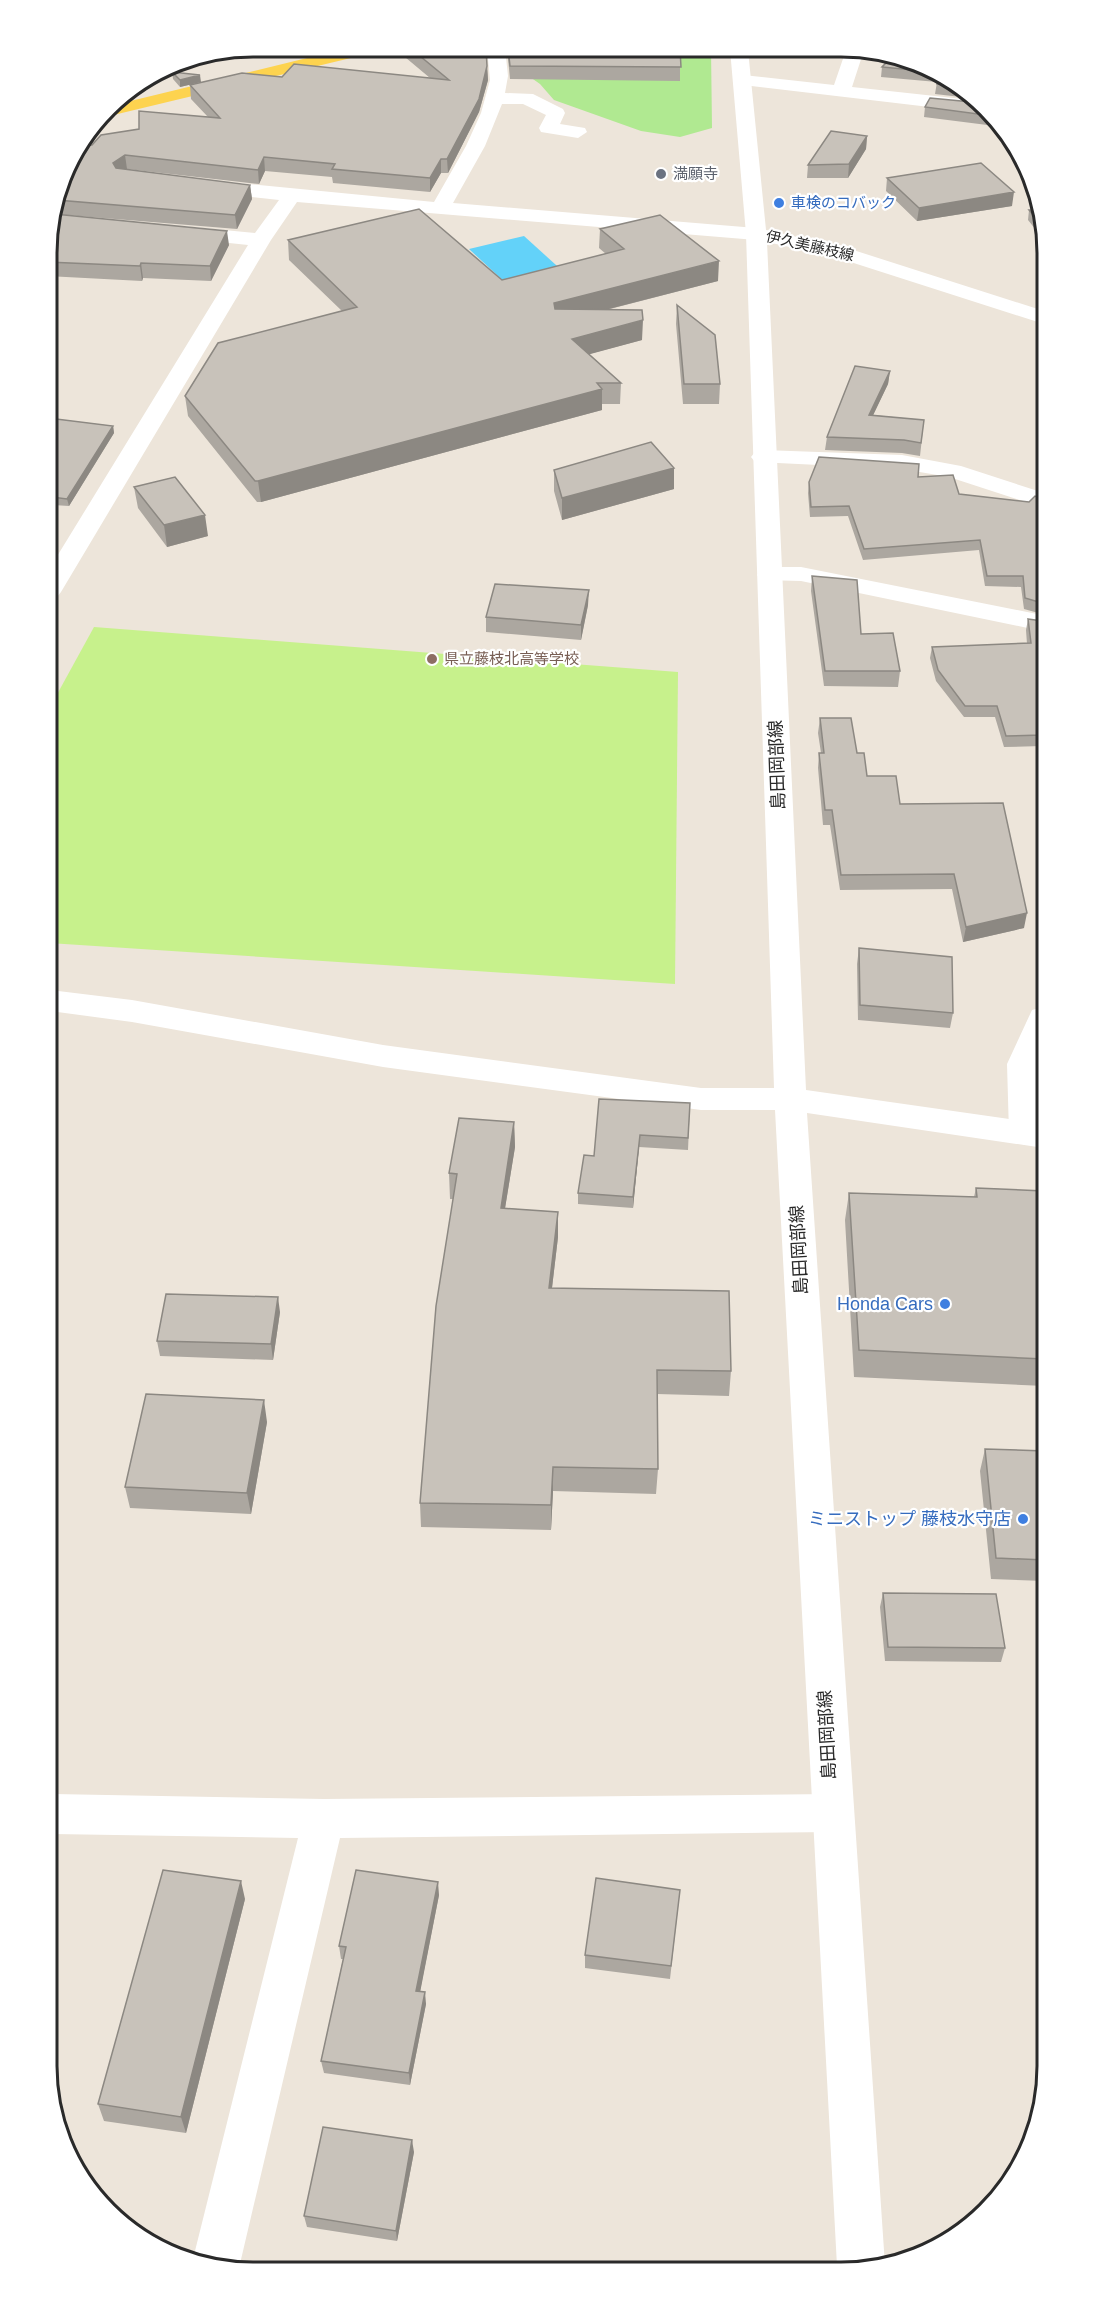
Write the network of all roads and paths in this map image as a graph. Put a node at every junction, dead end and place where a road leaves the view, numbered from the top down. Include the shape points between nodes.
1 (333, 57) edge
2 (497, 57) edge
3 (740, 57) edge
4 (852, 58) edge
5 (743, 80) junction
6 (842, 89) junction
7 (492, 99) junction
8 (969, 105) edge
9 (120, 109) edge
10 (578, 132) dead end
11 (186, 183) edge
12 (292, 196) junction
13 (441, 206) junction
14 (157, 230) edge
15 (756, 234) junction
16 (261, 240) junction
17 (1037, 316) edge
18 (763, 456) junction
19 (1037, 499) edge
20 (770, 574) junction
21 (57, 577) edge
22 (1037, 622) edge
23 (57, 1002) edge
24 (1037, 1032) edge
25 (790, 1099) junction
26 (1034, 1134) edge
27 (832, 1813) junction
28 (57, 1814) edge
29 (324, 1819) junction
30 (218, 2258) edge
31 (861, 2260) edge

1 - 9 main road
2 - 7 street via 499,80
3 - 5 street, 伊久美藤枝線
4 - 6 street
5 - 6 street
5 - 15 street, 伊久美藤枝線
6 - 8 street
7 - 10 street via 526,98 556,113 548,128
7 - 13 street via 486,123
11 - 12 street
12 - 13 street
12 - 16 street
13 - 15 street
14 - 16 street
15 - 17 street, 伊久美藤枝線 via 840,252
15 - 18 street, 島田岡部線
16 - 21 street
18 - 19 street via 902,462 953,471
18 - 20 street, 島田岡部線
20 - 22 street via 801,574
20 - 25 street, 島田岡部線
23 - 25 street via 132,1011 383,1056 701,1099
24 - 26 street via 1023,1064
25 - 26 street
25 - 27 street, 島田岡部線
27 - 29 street
27 - 31 street, 島田岡部線
28 - 29 street
29 - 30 street

